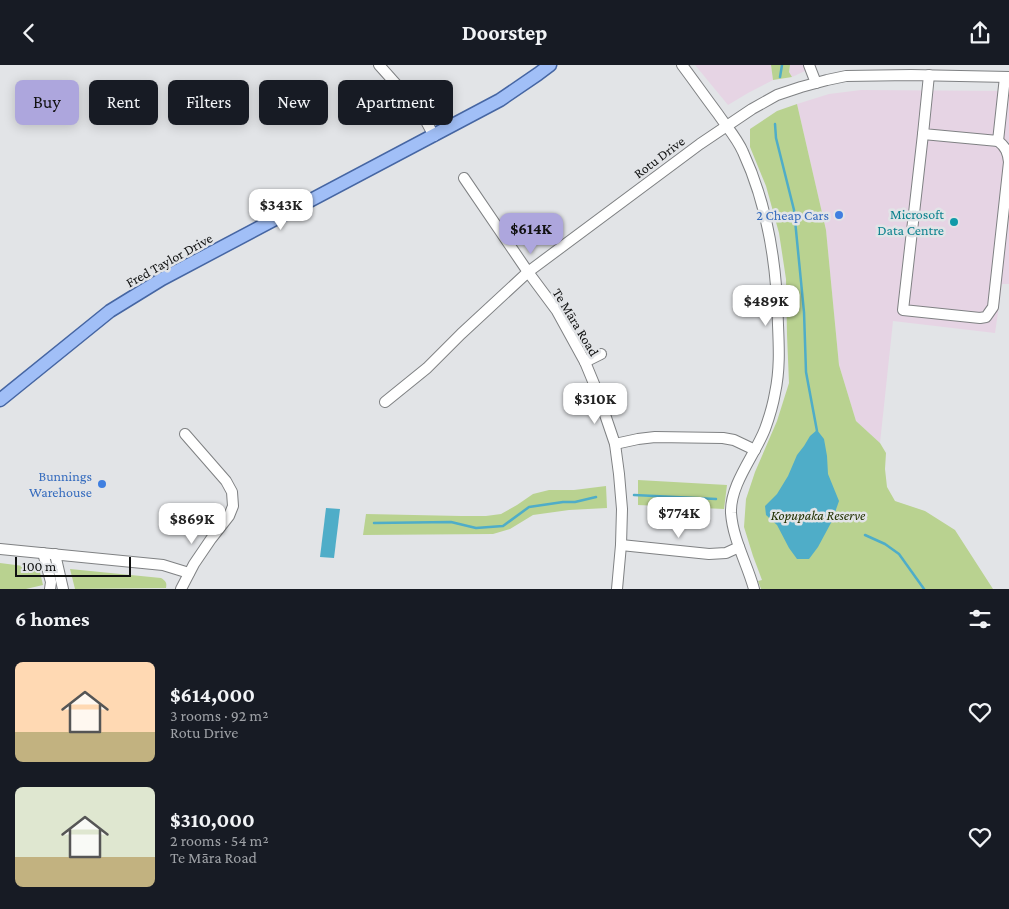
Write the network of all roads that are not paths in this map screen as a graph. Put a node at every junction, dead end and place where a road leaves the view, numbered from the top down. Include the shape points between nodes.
1 (379, 65) edge
2 (550, 65) edge
3 (682, 65) edge
4 (809, 65) edge
5 (912, 70) edge
6 (929, 75) junction
7 (1007, 77) edge
8 (816, 83) junction
9 (726, 126) junction
10 (923, 134) junction
11 (434, 136) junction
12 (998, 141) junction
13 (464, 178) dead end
14 (528, 273) junction
15 (601, 354) dead end
16 (586, 362) junction
17 (0, 400) edge
18 (385, 402) dead end
19 (185, 434) dead end
20 (615, 445) junction
21 (755, 450) junction
22 (622, 545) junction
23 (739, 547) junction
24 (0, 549) edge
25 (43, 553) junction
26 (56, 554) junction
27 (189, 573) junction
28 (50, 589) edge
29 (63, 589) edge
30 (181, 589) edge
31 (616, 589) edge
32 (754, 589) edge

1 - 11 street via 421,112
2 - 11 main road, Fred Taylor Drive via 500,100
3 - 9 street
4 - 8 street
5 - 6 street, Rotu Drive
5 - 8 street, Rotu Drive via 846,76
6 - 7 street, Rotu Drive
6 - 10 street
7 - 12 street
8 - 9 street, Rotu Drive via 777,95
9 - 14 street, Rotu Drive
9 - 21 street via 742,150 756,185 774,258 776,280 778,373 772,408
10 - 12 street
10 - 12 street via 903,309 980,319 986,317 993,307 1009,162 1008,153
11 - 17 main road, Fred Taylor Drive via 162,279 110,311
13 - 14 street, Te Māra Road
14 - 16 street, Te Māra Road via 557,311
14 - 18 street, Rotu Drive via 427,368
15 - 16 street
16 - 20 street, Te Māra Road
19 - 27 street via 226,481 232,492 233,506
20 - 21 street via 655,437 723,438
20 - 22 street, Te Māra Road via 622,509
21 - 23 street via 732,501 732,525
22 - 23 street via 709,554 726,553
22 - 31 street, Te Māra Road
23 - 32 street
24 - 25 street
25 - 26 street
25 - 28 street via 51,581
26 - 27 street via 163,565
26 - 29 street
27 - 30 street

